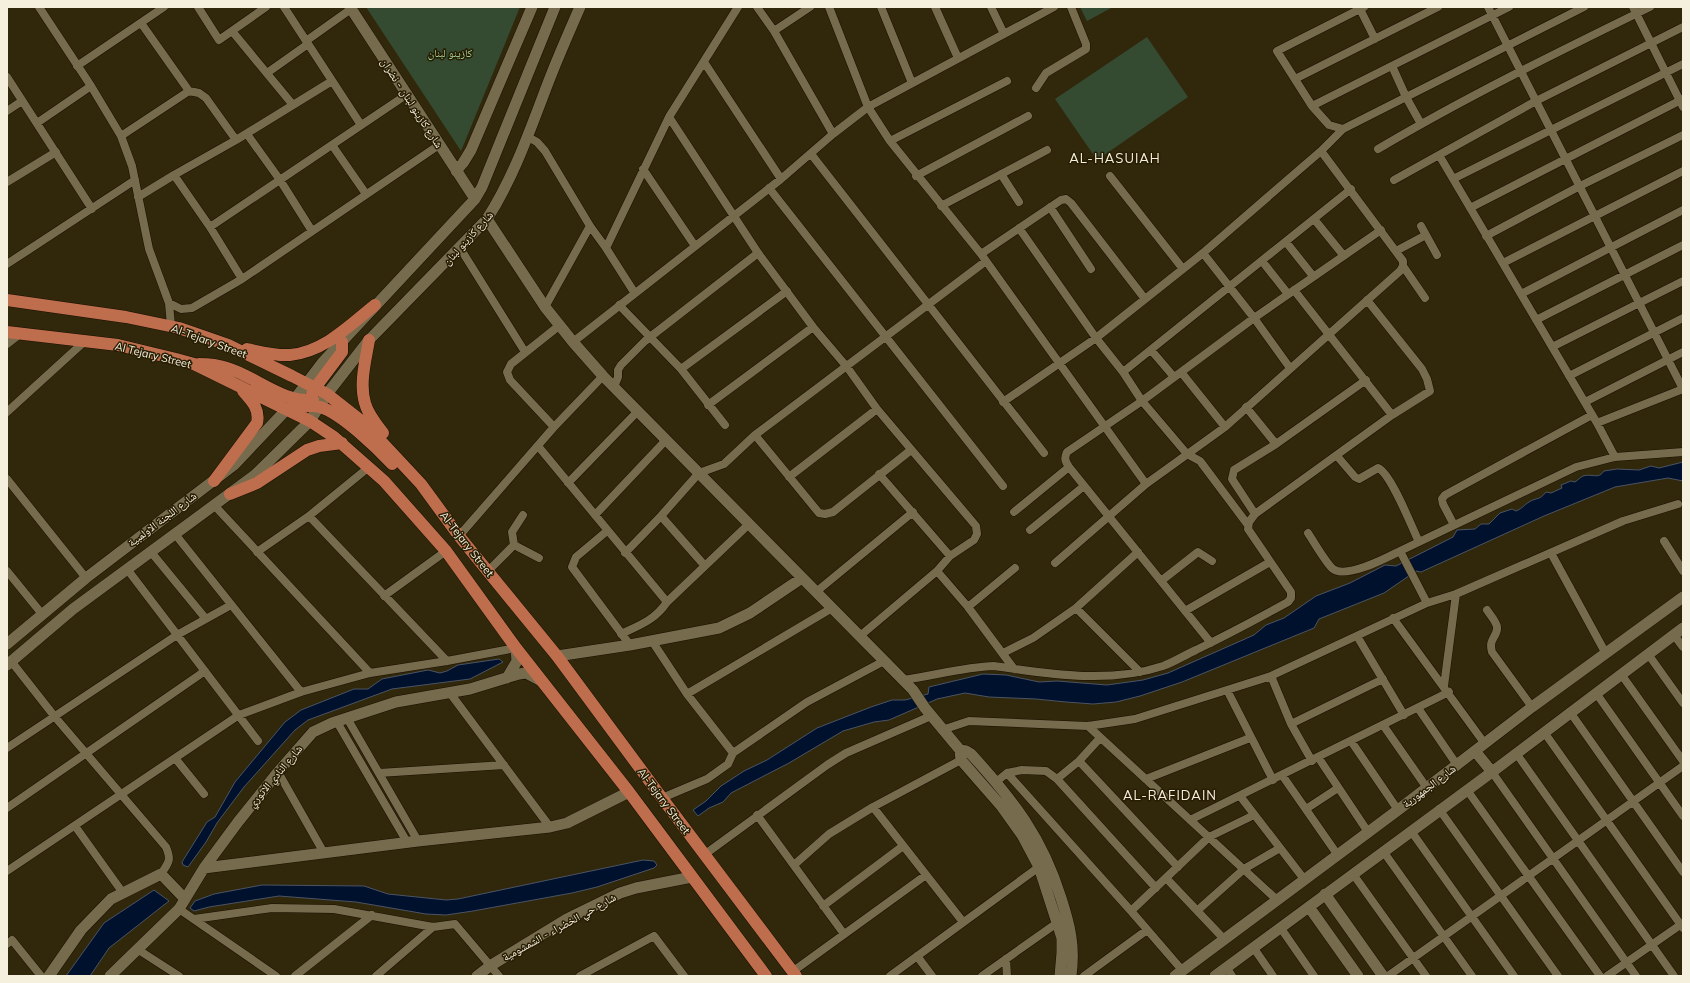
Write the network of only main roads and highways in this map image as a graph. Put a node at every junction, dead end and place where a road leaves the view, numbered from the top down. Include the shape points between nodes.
1 (7, 300) edge
2 (375, 305) road end
3 (7, 332) edge
4 (369, 340) road end
5 (342, 342) road end
6 (228, 345) junction
7 (194, 364) junction
8 (310, 385) junction
9 (238, 386) junction
10 (327, 394) junction
11 (313, 404) junction
12 (287, 409) junction
13 (310, 421) junction
14 (342, 443) junction
15 (406, 467) junction
16 (214, 481) road end
17 (421, 484) junction
18 (230, 494) road end
19 (794, 974) edge
20 (766, 976) edge

1 - 6 main road, Al-Tejary Street via 172,326
2 - 6 main road via 329,341 303,353 272,354
3 - 7 main road, Al Tejary Street via 138,349
4 - 15 main road via 363,392 365,404
5 - 8 main road via 342,352
6 - 8 main road, Al-Tejary Street
7 - 9 main road, Al Tejary Street
7 - 11 main road via 228,368
8 - 10 main road, Al-Tejary Street
8 - 11 main road
9 - 12 main road, Al Tejary Street
9 - 16 main road via 256,407 257,423
10 - 11 main road
10 - 15 main road, Al-Tejary Street via 364,423
11 - 12 main road
11 - 13 main road
11 - 17 main road via 344,421 366,438 405,476
12 - 13 main road, Al Tejary Street
13 - 14 main road, Al-Tejary Street
14 - 18 main road via 306,450 257,483
14 - 20 main road, Al-Tejary Street via 384,481 446,551 516,648 629,792
15 - 17 main road, Al-Tejary Street
17 - 19 main road, Al-Tejary Street via 459,536 557,656

